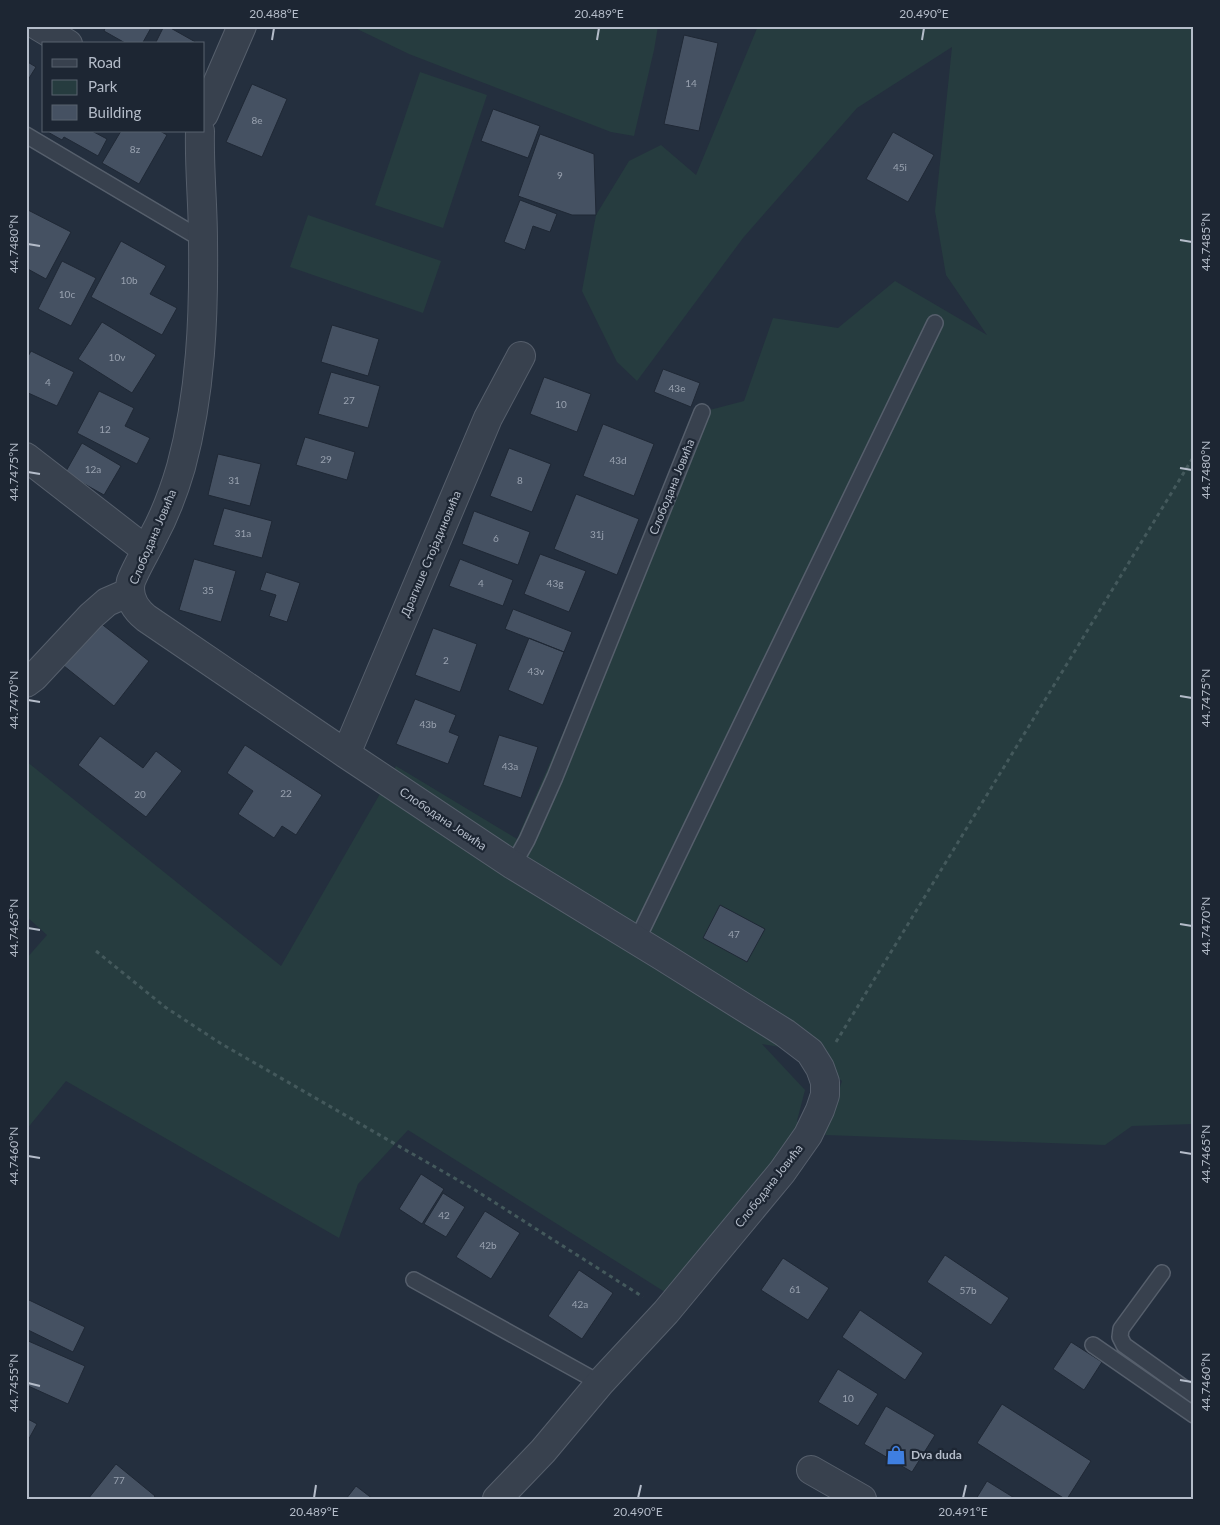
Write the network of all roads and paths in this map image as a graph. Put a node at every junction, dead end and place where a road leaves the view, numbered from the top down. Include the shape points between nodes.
1 (38, 26) edge
2 (242, 26) edge
3 (65, 42) edge
4 (205, 112) edge
5 (200, 132) edge
6 (26, 135) edge
7 (203, 240) junction
8 (935, 323) dead end
9 (521, 356) dead end
10 (702, 412) dead end
11 (1194, 456) edge
12 (26, 457) edge
13 (146, 550) junction
14 (130, 592) junction
15 (26, 683) edge
16 (346, 754) junction
17 (513, 865) junction
18 (637, 940) junction
19 (96, 951) dead end
20 (820, 1068) junction
21 (1162, 1273) dead end
22 (414, 1280) dead end
23 (666, 1312) junction
24 (1093, 1345) dead end
25 (600, 1384) junction
26 (1194, 1395) edge
27 (1194, 1416) edge
28 (812, 1470) dead end
29 (497, 1499) edge
30 (862, 1499) edge

1 - 3 street
2 - 4 street
5 - 7 street, Слободана Јовића
6 - 7 lane
7 - 13 street, Слободана Јовића via 202,332 190,425 170,501
8 - 18 lane
9 - 16 street, Драгише Стојадиновића via 488,418
10 - 17 lane, Слободана Јовића via 555,777
11 - 20 path
12 - 13 street
13 - 14 street, Слободана Јовића
14 - 15 street via 107,602
14 - 16 street, Слободана Јовића via 137,611 146,618
16 - 17 street, Слободана Јовића
17 - 18 street, Слободана Јовића
18 - 20 street, Слободана Јовића via 785,1033 810,1052
19 - 23 path via 165,1007 220,1043 475,1190
20 - 23 street, Слободана Јовића via 825,1095 808,1135 782,1172
21 - 26 lane via 1121,1329 1120,1337 1124,1345
22 - 25 lane
23 - 25 street, Слободана Јовића
24 - 27 lane
25 - 29 street, Слободана Јовића
28 - 30 street

